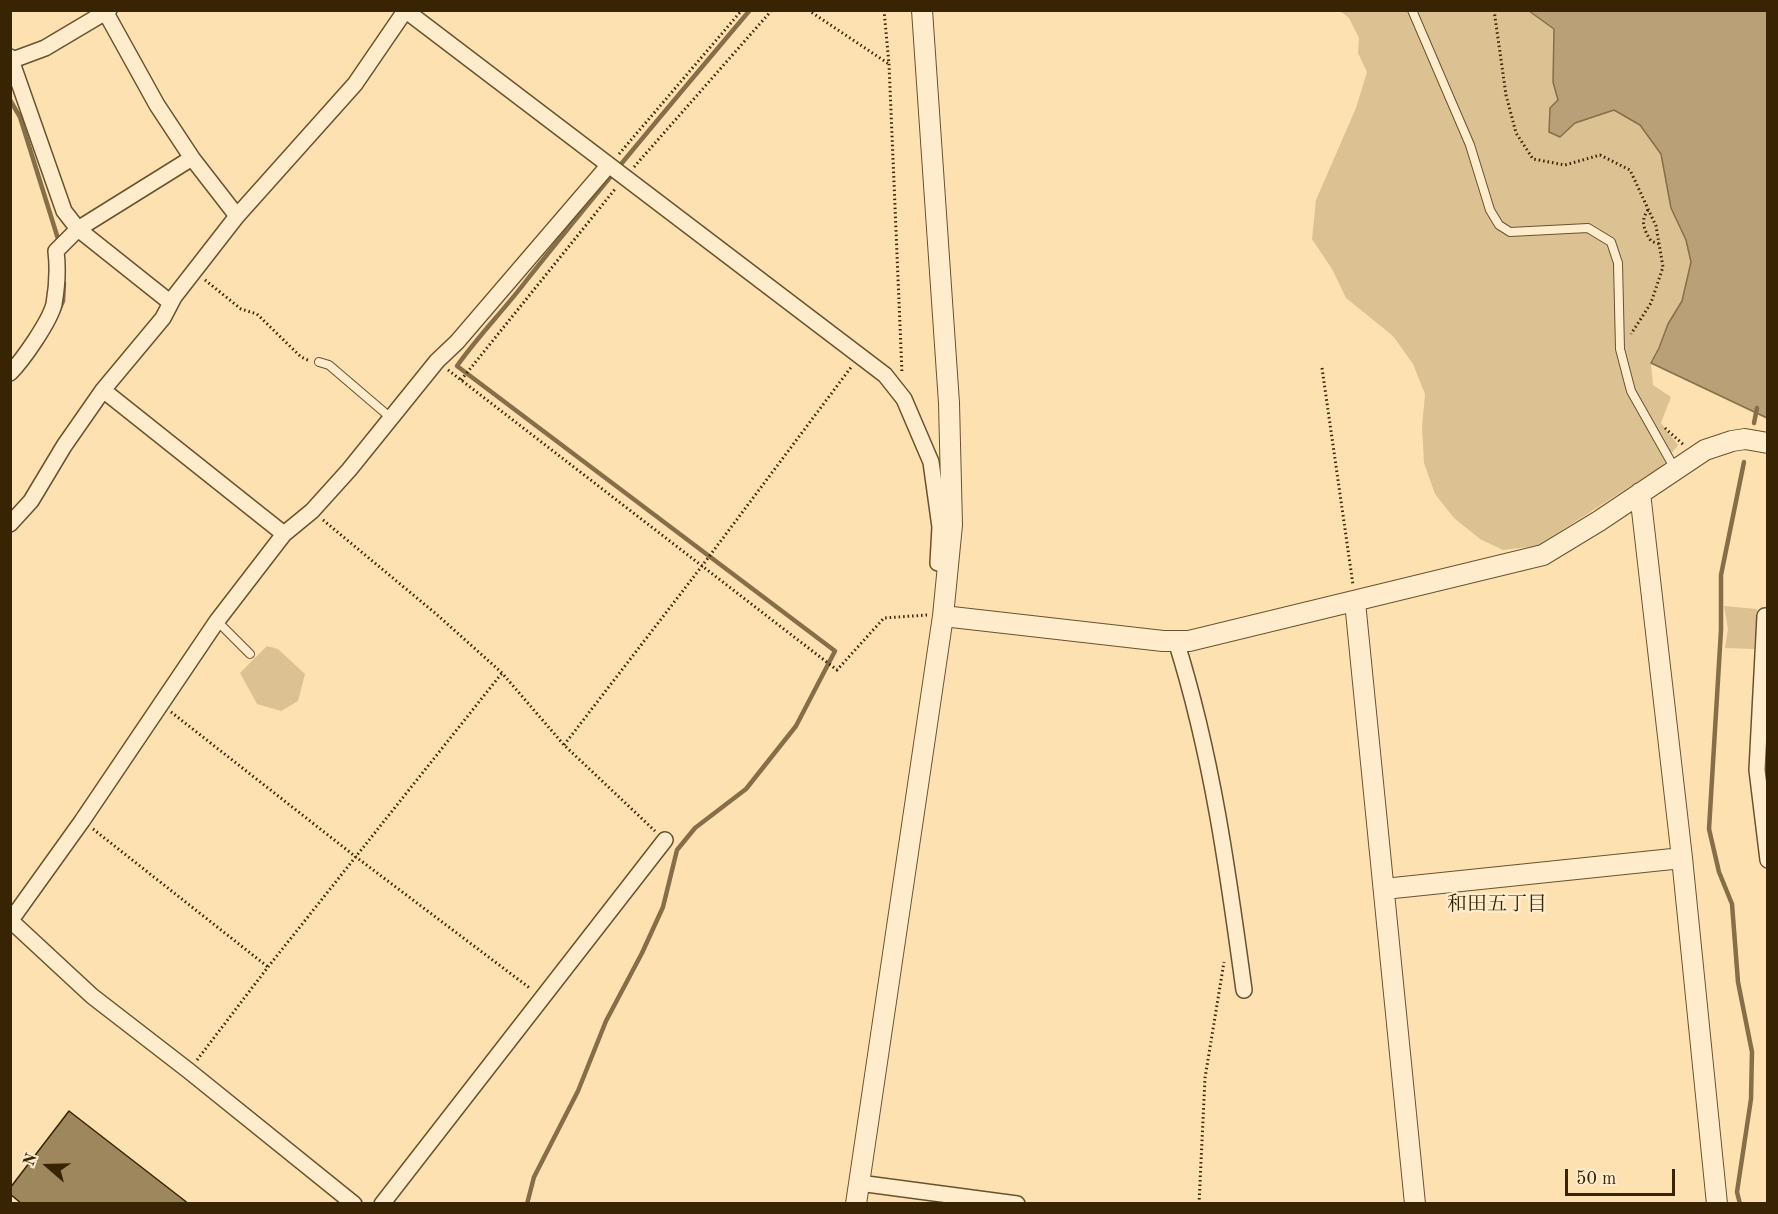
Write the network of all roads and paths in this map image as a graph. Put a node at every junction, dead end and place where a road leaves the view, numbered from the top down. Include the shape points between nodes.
1 (742, 10) edge
2 (772, 10) edge
3 (808, 10) edge
4 (884, 10) edge
5 (922, 10) edge
6 (1412, 10) edge
7 (1494, 10) edge
8 (405, 11) edge
9 (107, 12) edge
10 (11, 59) edge
11 (888, 64) junction
12 (192, 158) junction
13 (608, 166) junction
14 (624, 178) junction
15 (1648, 210) junction
16 (237, 216) junction
17 (78, 229) junction
18 (1659, 244) junction
19 (193, 272) junction
20 (171, 303) junction
21 (1620, 349) junction
22 (860, 355) junction
23 (437, 361) junction
24 (319, 362) joint
25 (1322, 368) dead end
26 (10, 373) edge
27 (461, 380) junction
28 (103, 390) junction
29 (904, 399) junction
30 (391, 418) junction
31 (1649, 425) junction
32 (1767, 443) edge
33 (1696, 456) junction
34 (1675, 469) junction
35 (1640, 493) junction
36 (312, 511) junction
37 (10, 524) edge
38 (284, 534) junction
39 (702, 566) junction
40 (947, 566) junction
41 (1355, 602) junction
42 (943, 616) junction
43 (1767, 616) edge
44 (217, 621) junction
45 (1176, 641) junction
46 (250, 654) dead end
47 (502, 673) junction
48 (162, 705) junction
49 (564, 745) junction
50 (82, 821) junction
51 (665, 840) joint
52 (356, 857) junction
53 (1682, 858) junction
54 (1767, 860) edge
55 (1384, 888) junction
56 (11, 920) edge
57 (1226, 954) dead end
58 (268, 967) junction
59 (1245, 990) dead end
60 (542, 998) junction
61 (189, 1071) junction
62 (859, 1183) junction
63 (354, 1203) edge
64 (384, 1203) edge
65 (856, 1203) edge
66 (1017, 1203) edge
67 (1199, 1203) edge
68 (1415, 1203) edge
69 (1717, 1203) edge

1 - 13 path
2 - 14 path
3 - 11 path
4 - 11 path
5 - 40 street via 949,403 952,525
6 - 21 lane via 1470,145 1498,225 1510,232 1588,228 1611,242 1618,262
7 - 15 path via 1506,95 1516,133 1533,159 1565,165 1600,155 1630,170
8 - 13 street
8 - 16 street via 355,84
9 - 10 street via 45,48
9 - 12 street via 157,105
10 - 17 street via 64,211
11 - 29 path
12 - 16 street
12 - 17 street
13 - 14 street
13 - 23 street
14 - 22 street
14 - 27 path
15 - 18 path
15 - 18 path via 1643,225 1651,241
16 - 19 street
17 - 20 street
17 - 26 street via 57,251 53,306
18 - 21 path via 1663,267 1651,303
19 - 20 street
19 - 24 path via 241,309 257,314 301,357
20 - 28 street
21 - 31 lane via 1631,391
22 - 29 street via 885,375
22 - 39 path
23 - 27 path
23 - 30 street
24 - 30 lane via 329,365
25 - 41 path
27 - 39 path
28 - 37 street via 31,501
28 - 38 street
29 - 40 street via 931,462 940,526 938,563
30 - 36 street
31 - 33 path via 1664,427
31 - 34 lane
32 - 33 street via 1732,441
33 - 34 street
34 - 35 street
35 - 41 street via 1543,555
35 - 53 street
36 - 38 street
36 - 47 path
38 - 44 street
39 - 42 path via 837,670 884,618
39 - 49 path
40 - 42 street
41 - 45 street
41 - 55 street
42 - 45 street
42 - 62 street
43 - 54 street via 1757,770
44 - 46 lane
44 - 48 street
45 - 59 street via 1192,693 1224,840
47 - 49 path
47 - 52 path
48 - 50 street
48 - 52 path
49 - 51 path
50 - 56 street
50 - 58 path
51 - 60 street
52 - 58 path
52 - 60 path
53 - 55 street
53 - 69 street
55 - 68 street
56 - 61 street via 92,996
57 - 67 path via 1205,1078
58 - 61 path
60 - 64 street
61 - 63 street
62 - 65 street
62 - 66 street

